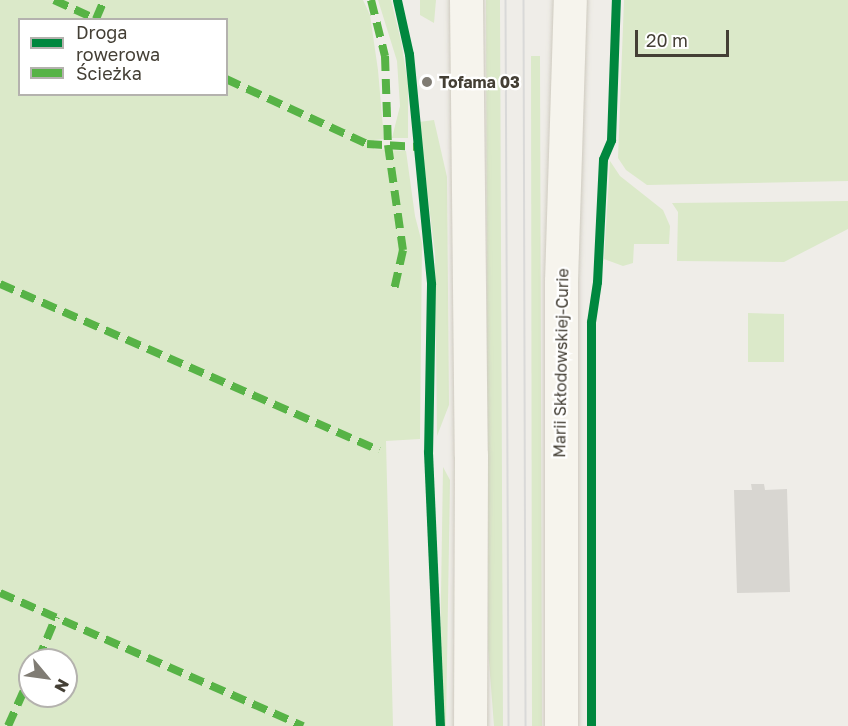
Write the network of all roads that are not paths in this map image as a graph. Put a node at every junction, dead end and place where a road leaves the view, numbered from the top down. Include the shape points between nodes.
1 (466, 0) edge
2 (570, 0) edge
3 (470, 726) edge
4 (561, 726) edge

1 - 3 main road
2 - 4 main road, Marii Skłodowskiej-Curie via 561,282

